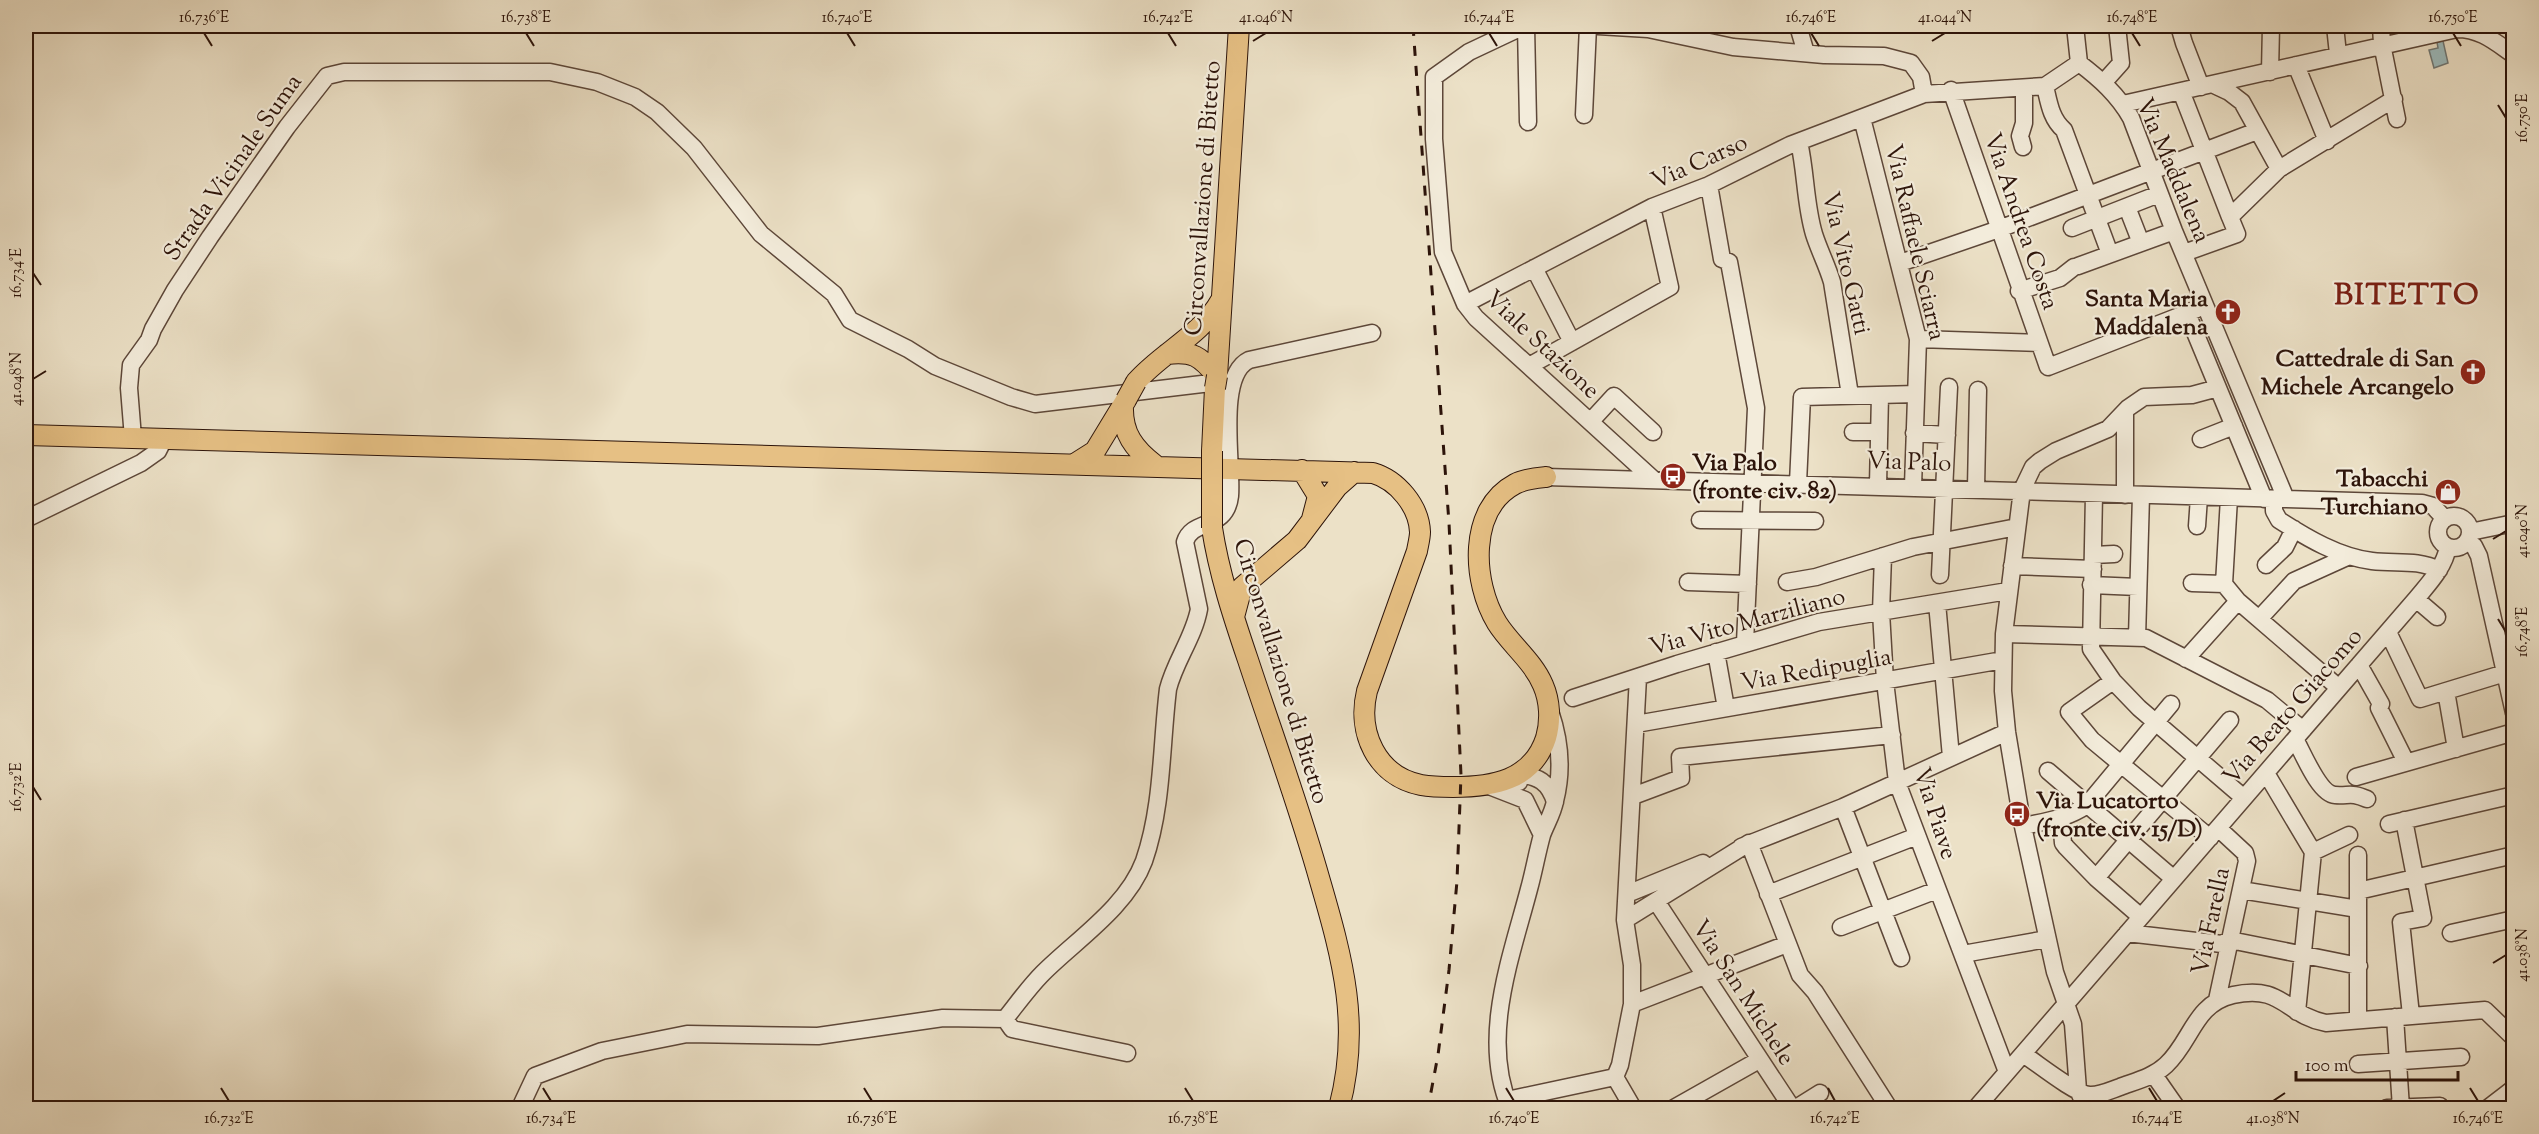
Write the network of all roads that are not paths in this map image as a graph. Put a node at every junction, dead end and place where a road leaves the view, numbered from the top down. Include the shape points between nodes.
1 (1239, 26) edge
2 (1525, 26) edge
3 (1588, 26) edge
4 (1598, 26) edge
5 (1798, 26) edge
6 (2074, 26) edge
7 (2117, 26) edge
8 (2180, 26) edge
9 (2271, 26) edge
10 (2335, 26) edge
11 (2381, 26) edge
12 (2450, 28) edge
13 (2382, 44) junction
14 (1806, 53) junction
15 (2338, 54) junction
16 (2514, 55) edge
17 (2079, 63) junction
18 (2296, 65) junction
19 (2270, 72) junction
20 (2103, 82) junction
21 (2045, 86) junction
22 (2207, 86) junction
23 (2024, 88) junction
24 (1951, 90) junction
25 (2181, 91) junction
26 (1924, 94) junction
27 (2394, 99) junction
28 (2123, 104) junction
29 (1584, 115) dead end
30 (1862, 118) junction
31 (2397, 119) dead end
32 (1527, 122) dead end
33 (2257, 131) junction
34 (2327, 141) junction
35 (1799, 142) junction
36 (2023, 147) dead end
37 (2205, 151) junction
38 (2279, 169) junction
39 (2150, 170) junction
40 (1709, 185) junction
41 (2086, 194) junction
42 (2159, 194) junction
43 (1652, 207) junction
44 (2127, 207) junction
45 (2230, 217) junction
46 (2096, 219) junction
47 (2072, 228) dead end
48 (1999, 229) junction
49 (2174, 231) junction
50 (2141, 243) junction
51 (2184, 253) junction
52 (2110, 254) junction
53 (1900, 263) junction
54 (1534, 268) junction
55 (2019, 291) junction
56 (1221, 300) junction
57 (1465, 304) junction
58 (2206, 306) junction
59 (2187, 313) junction
60 (1372, 333) dead end
61 (1918, 339) junction
62 (1572, 342) junction
63 (2039, 343) junction
64 (1167, 354) junction
65 (1528, 366) junction
66 (1221, 383) junction
67 (1949, 387) dead end
68 (2218, 388) junction
69 (1978, 390) dead end
70 (1916, 394) junction
71 (1850, 395) junction
72 (1880, 395) junction
73 (1124, 409) junction
74 (2125, 412) junction
75 (1591, 421) junction
76 (2234, 426) junction
77 (133, 429) junction
78 (1653, 432) dead end
79 (1854, 432) dead end
80 (1879, 432) junction
81 (1914, 433) junction
82 (26, 435) edge
83 (1947, 435) junction
84 (164, 439) junction
85 (2201, 439) dead end
86 (1099, 458) junction
87 (1155, 465) junction
88 (1229, 468) junction
89 (1302, 470) junction
90 (1546, 477) joint
91 (1335, 479) junction
92 (1654, 480) junction
93 (1754, 482) junction
94 (1798, 483) junction
95 (1878, 486) junction
96 (1913, 486) junction
97 (1944, 487) junction
98 (1976, 488) junction
99 (2022, 490) junction
100 (2094, 494) junction
101 (2133, 495) junction
102 (1318, 496) junction
103 (2199, 497) junction
104 (2229, 498) junction
105 (2275, 499) junction
106 (26, 519) edge
107 (1752, 519) junction
108 (2445, 519) junction
109 (1700, 520) dead end
110 (1815, 520) dead end
111 (2514, 523) edge
112 (1310, 526) junction
113 (2197, 526) dead end
114 (2017, 527) junction
115 (2294, 530) junction
116 (2469, 537) junction
117 (1942, 541) junction
118 (2448, 547) junction
119 (1216, 554) junction
120 (1883, 556) junction
121 (2347, 557) junction
122 (2141, 560) junction
123 (2266, 565) dead end
124 (2012, 566) junction
125 (1264, 567) junction
126 (2092, 569) junction
127 (2439, 570) junction
128 (1940, 575) dead end
129 (1688, 582) dead end
130 (1787, 582) dead end
131 (2192, 583) dead end
132 (1748, 584) junction
133 (2224, 584) junction
134 (2138, 587) junction
135 (2008, 591) junction
136 (2416, 599) junction
137 (2238, 601) junction
138 (1937, 603) junction
139 (1881, 612) junction
140 (1234, 617) junction
141 (2437, 617) dead end
142 (2259, 619) junction
143 (2388, 632) junction
144 (2004, 634) junction
145 (2090, 636) junction
146 (2137, 638) junction
147 (1745, 643) junction
148 (1716, 652) junction
149 (2186, 659) junction
150 (2003, 660) junction
151 (2359, 665) junction
152 (2507, 668) edge
153 (1944, 671) junction
154 (1638, 677) junction
155 (1885, 681) junction
156 (2113, 681) junction
157 (2339, 688) junction
158 (2446, 691) junction
159 (2512, 695) edge
160 (1573, 698) dead end
161 (2170, 704) dead end
162 (1549, 707) junction
163 (1726, 708) junction
164 (2514, 713) edge
165 (2230, 720) dead end
166 (2156, 722) junction
167 (1636, 724) junction
168 (2007, 732) junction
169 (2514, 732) edge
170 (1892, 735) junction
171 (2299, 735) junction
172 (2456, 749) junction
173 (1951, 757) junction
174 (2198, 759) junction
175 (2406, 762) junction
176 (2120, 763) junction
177 (2048, 771) dead end
178 (2266, 773) junction
179 (1518, 774) junction
180 (2356, 777) dead end
181 (1897, 782) junction
182 (1489, 786) junction
183 (2514, 795) edge
184 (1633, 796) junction
185 (2163, 798) junction
186 (2244, 798) junction
187 (2367, 799) dead end
188 (1525, 800) junction
189 (1555, 802) junction
190 (2087, 805) junction
191 (1843, 807) junction
192 (2061, 819) junction
193 (2023, 826) junction
194 (2214, 833) junction
195 (2349, 835) dead end
196 (1542, 836) junction
197 (1917, 836) junction
198 (2127, 840) junction
199 (1749, 843) junction
200 (2313, 852) junction
201 (2358, 855) dead end
202 (1862, 857) junction
203 (2507, 857) edge
204 (2096, 878) junction
205 (2416, 878) junction
206 (2174, 879) junction
207 (1937, 890) junction
208 (2241, 890) junction
209 (2358, 891) junction
210 (1627, 894) junction
211 (1768, 894) junction
212 (1656, 901) junction
213 (2307, 901) junction
214 (2358, 909) junction
215 (1883, 912) junction
216 (2141, 917) junction
217 (2514, 919) edge
218 (1625, 920) junction
219 (1841, 927) dead end
220 (2127, 933) junction
221 (2451, 933) dead end
222 (2048, 939) junction
223 (2230, 940) junction
224 (1787, 944) junction
225 (1963, 954) junction
226 (2302, 955) junction
227 (1900, 958) dead end
228 (2359, 966) junction
229 (1706, 976) junction
230 (2217, 1000) junction
231 (2067, 1003) junction
232 (1632, 1004) junction
233 (2297, 1012) junction
234 (2403, 1016) junction
235 (1005, 1019) junction
236 (2358, 1019) junction
237 (2514, 1038) edge
238 (1127, 1053) dead end
239 (2023, 1054) junction
240 (2461, 1057) dead end
241 (1759, 1060) junction
242 (2398, 1061) junction
243 (2358, 1064) dead end
244 (2007, 1072) junction
245 (2154, 1075) junction
246 (1615, 1077) junction
247 (2514, 1088) edge
248 (2078, 1090) junction
249 (1820, 1094) dead end
250 (1542, 1101) edge
251 (1700, 1102) edge
252 (1508, 1104) edge
253 (2440, 1106) dead end
254 (520, 1108) edge
255 (1339, 1108) edge
256 (1634, 1108) edge
257 (1674, 1108) edge
258 (1794, 1108) edge
259 (1889, 1108) edge
260 (1976, 1108) edge
261 (2086, 1108) edge
262 (2177, 1108) edge
263 (2397, 1108) edge
264 (2488, 1108) edge

1 - 56 main road, Circonvallazione di Bitetto
2 - 32 street
2 - 57 street, Viale Stazione via 1469,52 1434,77 1434,139 1443,252
3 - 29 street
4 - 14 street via 1648,29 1733,47
5 - 14 street
6 - 17 street
7 - 20 street, Via Maddalena via 2121,63
8 - 22 street via 2184,43
9 - 19 street
10 - 15 street
11 - 13 street
12 - 13 street
12 - 16 street via 2482,32
13 - 15 street
13 - 27 street
14 - 26 street via 1884,56 1911,63 1921,76
15 - 18 street
17 - 20 street
17 - 21 street
18 - 19 street
18 - 34 street
19 - 22 street
20 - 28 street, Via Maddalena
21 - 23 street, Via Carso
21 - 41 street via 2053,116 2064,130
22 - 25 street
22 - 33 street via 2229,92 2242,102
23 - 24 street, Via Carso
23 - 36 street via 2020,136
24 - 26 street, Via Carso
24 - 48 street, Via Andrea Costa
25 - 28 street
25 - 37 street
26 - 30 street, Via Carso
27 - 31 street
27 - 34 street
28 - 39 street, Via Maddalena
30 - 35 street, Via Carso
30 - 53 street, Via Raffaele Sciarra
33 - 37 street
33 - 38 street
34 - 38 street
35 - 40 street, Via Carso
35 - 71 street, Via Vito Gatti via 1814,235 1832,282
37 - 39 street
37 - 45 street
38 - 45 street
39 - 41 street
39 - 42 street, Via Maddalena
40 - 43 street, Via Carso
40 - 93 street via 1722,259 1729,262 1751,373 1756,408
41 - 46 street
41 - 48 street
42 - 44 street
42 - 49 street, Via Maddalena
43 - 54 street
43 - 62 street, Via Carso via 1670,287
44 - 46 street
44 - 50 street
45 - 51 street via 2237,234
46 - 47 street
46 - 52 street
48 - 53 street
48 - 55 street, Via Andrea Costa
49 - 50 street
49 - 51 street, Via Maddalena
50 - 52 street
51 - 58 street, Via Maddalena
52 - 55 street via 2060,278
53 - 61 street, Via Raffaele Sciarra
54 - 57 street
54 - 62 street
55 - 63 street, Via Andrea Costa
56 - 64 main road via 1204,324
56 - 66 main road, Circonvallazione di Bitetto
57 - 65 street, Viale Stazione
58 - 59 street
58 - 105 street, Via Maddalena
59 - 63 street, Via Andrea Costa via 2048,367
59 - 68 street
60 - 66 street via 1249,360
61 - 63 street
61 - 70 street, Via Raffaele Sciarra
62 - 65 street, Via Carso
64 - 66 main road via 1197,356
64 - 73 main road, bridge via 1136,382
65 - 75 street, Viale Stazione
66 - 77 street, Strada Vicinale Suma via 1035,404 1011,397 935,366 850,320 834,294 761,234 694,148 657,112 635,97 597,82 550,72 344,72 327,76 287,127 175,290 131,365
66 - 88 street
66 - 119 main road, Circonvallazione di Bitetto, bridge via 1212,451
67 - 83 street
68 - 74 street via 2192,395 2144,397
68 - 76 street
69 - 98 street
70 - 72 street
70 - 81 street, Via Raffaele Sciarra
71 - 72 street
71 - 94 street via 1802,397
72 - 80 street
73 - 86 main road
73 - 87 main road via 1133,444
74 - 99 street via 2108,429 2056,451 2033,466
74 - 101 street
75 - 78 street via 1614,396
75 - 92 street, Viale Stazione
76 - 85 street
76 - 105 street
77 - 82 main road
77 - 84 main road
79 - 80 street
80 - 95 street
81 - 83 street
81 - 96 street, Via Raffaele Sciarra
83 - 97 street
84 - 86 main road via 1076,464
84 - 106 street via 158,451 141,463
86 - 87 main road
87 - 88 main road
88 - 89 main road
88 - 235 street via 1227,510 1220,519 1194,531 1185,542 1199,609 1168,688 1158,795 1143,862 1126,892 1099,924 1041,975
89 - 91 main road
89 - 102 main road
90 - 92 street, Via Palo
90 - 162 main road, Via Palo via 1516,483 1492,505 1484,522 1479,559 1488,604 1543,683
91 - 102 main road
91 - 112 main road
91 - 182 main road via 1354,472 1385,476 1415,512 1420,533 1364,706 1365,732 1370,744 1385,766 1406,780 1434,787
92 - 93 street, Via Palo
93 - 94 street, Via Palo
93 - 107 street
94 - 95 street, Via Palo
95 - 96 street, Via Palo
96 - 97 street, Via Palo
97 - 98 street, Via Palo
97 - 117 street
98 - 99 street, Via Palo
99 - 100 street, Via Palo
99 - 114 street
100 - 101 street, Via Palo
100 - 126 street
101 - 103 street, Via Palo
101 - 122 street
102 - 112 main road
103 - 104 street, Via Palo
103 - 113 street
104 - 105 street, Via Palo
104 - 133 street
105 - 108 street, Via Palo via 2422,503 2433,506
105 - 115 street via 2279,520
107 - 109 street
107 - 110 street
107 - 132 street
108 - 116 street via 2459,517 2469,526
108 - 118 street via 2438,535
111 - 116 street
112 - 125 main road
114 - 117 street
114 - 124 street
115 - 121 street
115 - 123 street
116 - 118 street via 2460,548
116 - 152 street via 2480,556
117 - 120 street
117 - 128 street
118 - 127 street, Via Beato Giacomo
119 - 125 main road via 1235,571 1243,573
119 - 140 main road, Circonvallazione di Bitetto
120 - 130 street via 1816,578
120 - 139 street, Via Piave
121 - 127 street via 2415,562
121 - 142 street via 2294,581
122 - 126 street via 2117,558
122 - 134 street
124 - 126 street
124 - 135 street
125 - 140 main road via 1242,587
126 - 134 street
126 - 145 street
127 - 136 street, Via Beato Giacomo
129 - 132 street
131 - 133 street
132 - 147 street
133 - 137 street
134 - 146 street
135 - 138 street, Via Vito Marziliano
135 - 144 street
136 - 141 street
136 - 143 street, Via Beato Giacomo
137 - 142 street
137 - 149 street
138 - 139 street, Via Vito Marziliano
138 - 153 street
139 - 147 street, Via Vito Marziliano via 1819,622
139 - 155 street, Via Piave
140 - 255 main road, Circonvallazione di Bitetto via 1300,816 1343,966 1350,1046
142 - 157 street
143 - 151 street, Via Beato Giacomo
143 - 158 street via 2420,699
144 - 145 street
144 - 150 street
145 - 146 street
145 - 156 street via 2094,655
146 - 149 street via 2146,638
147 - 148 street, Via Vito Marziliano
148 - 154 street, Via Vito Marziliano
148 - 163 street
149 - 171 street via 2267,700
150 - 153 street, Via Redipuglia
150 - 168 street
151 - 157 street, Via Beato Giacomo
151 - 175 street
152 - 158 street
152 - 159 street
153 - 155 street, Via Redipuglia
153 - 173 street
154 - 160 street, Via Vito Marziliano
154 - 167 street
155 - 163 street, Via Redipuglia
155 - 170 street, Via Piave
156 - 166 street
156 - 176 street via 2069,712 2092,740
157 - 171 street, Via Beato Giacomo
158 - 172 street
159 - 164 street
161 - 166 street
162 - 179 main road, Via Palo via 1545,742
162 - 189 street via 1560,753
163 - 167 street, Via Redipuglia
165 - 174 street
166 - 174 street
166 - 176 street
167 - 184 street
168 - 173 street
168 - 193 street
169 - 172 street
170 - 181 street, Via Piave
170 - 184 street via 1680,757 1681,778
171 - 178 street, Via Beato Giacomo
171 - 187 street via 2321,788 2333,795 2353,793
172 - 175 street
173 - 181 street
174 - 185 street
174 - 186 street
175 - 180 street
176 - 185 street
176 - 190 street
177 - 190 street
178 - 186 street, Via Beato Giacomo
178 - 200 street
179 - 182 main road, Via Palo
179 - 188 street
179 - 189 street via 1533,775 1545,783
181 - 191 street
181 - 197 street, Via Piave
182 - 188 street
183 - 205 street via 2396,822
184 - 210 street
185 - 194 street
185 - 198 street
186 - 194 street, Via Beato Giacomo
188 - 196 street
189 - 196 street
190 - 192 street
190 - 198 street
191 - 199 street
191 - 202 street
192 - 193 street
192 - 204 street via 2063,843
193 - 222 street
194 - 206 street, Via Beato Giacomo
194 - 208 street, Via Farella via 2245,853
195 - 200 street
196 - 252 street via 1499,1015 1500,1071
197 - 202 street
197 - 207 street, Via Piave
198 - 204 street
198 - 206 street
199 - 210 street
199 - 211 street
199 - 212 street
200 - 213 street
201 - 209 street
202 - 211 street
202 - 215 street
203 - 205 street
204 - 216 street
205 - 209 street
205 - 234 street via 2424,918 2401,922
206 - 216 street, Via Beato Giacomo
207 - 215 street
207 - 225 street, Via Piave
208 - 213 street
208 - 223 street, Via Farella
209 - 214 street
210 - 218 street
211 - 224 street
212 - 218 street
212 - 229 street, Via San Michele
213 - 214 street
213 - 226 street
214 - 228 street
215 - 219 street
215 - 227 street
216 - 220 street, Via Beato Giacomo
217 - 221 street
218 - 232 street via 1632,965
220 - 223 street via 2222,944
220 - 231 street, Via Beato Giacomo
222 - 225 street
222 - 231 street
223 - 226 street
223 - 230 street, Via Farella
224 - 229 street
224 - 259 street via 1800,975 1815,992
225 - 244 street, Via Piave
226 - 228 street
226 - 233 street
228 - 236 street
229 - 232 street
229 - 241 street, Via San Michele
230 - 233 street via 2265,992
230 - 245 street via 2207,1007 2167,1064
231 - 239 street, Via Beato Giacomo
231 - 248 street via 2073,1024
232 - 246 street
233 - 236 street via 2326,1023
234 - 236 street
234 - 237 street via 2485,1010
234 - 242 street
235 - 238 street via 1012,1029
235 - 254 street via 943,1018 818,1036 687,1034 664,1038 602,1051 535,1076
239 - 244 street, Via Beato Giacomo
239 - 248 street
240 - 242 street
241 - 251 street
241 - 258 street, Via San Michele
242 - 243 street
242 - 263 street
244 - 260 street, Via Beato Giacomo
245 - 248 street via 2104,1093 2090,1095
245 - 262 street
246 - 250 street
246 - 256 street
247 - 264 street
248 - 261 street
249 - 258 street
250 - 252 street
251 - 257 street
253 - 263 street

